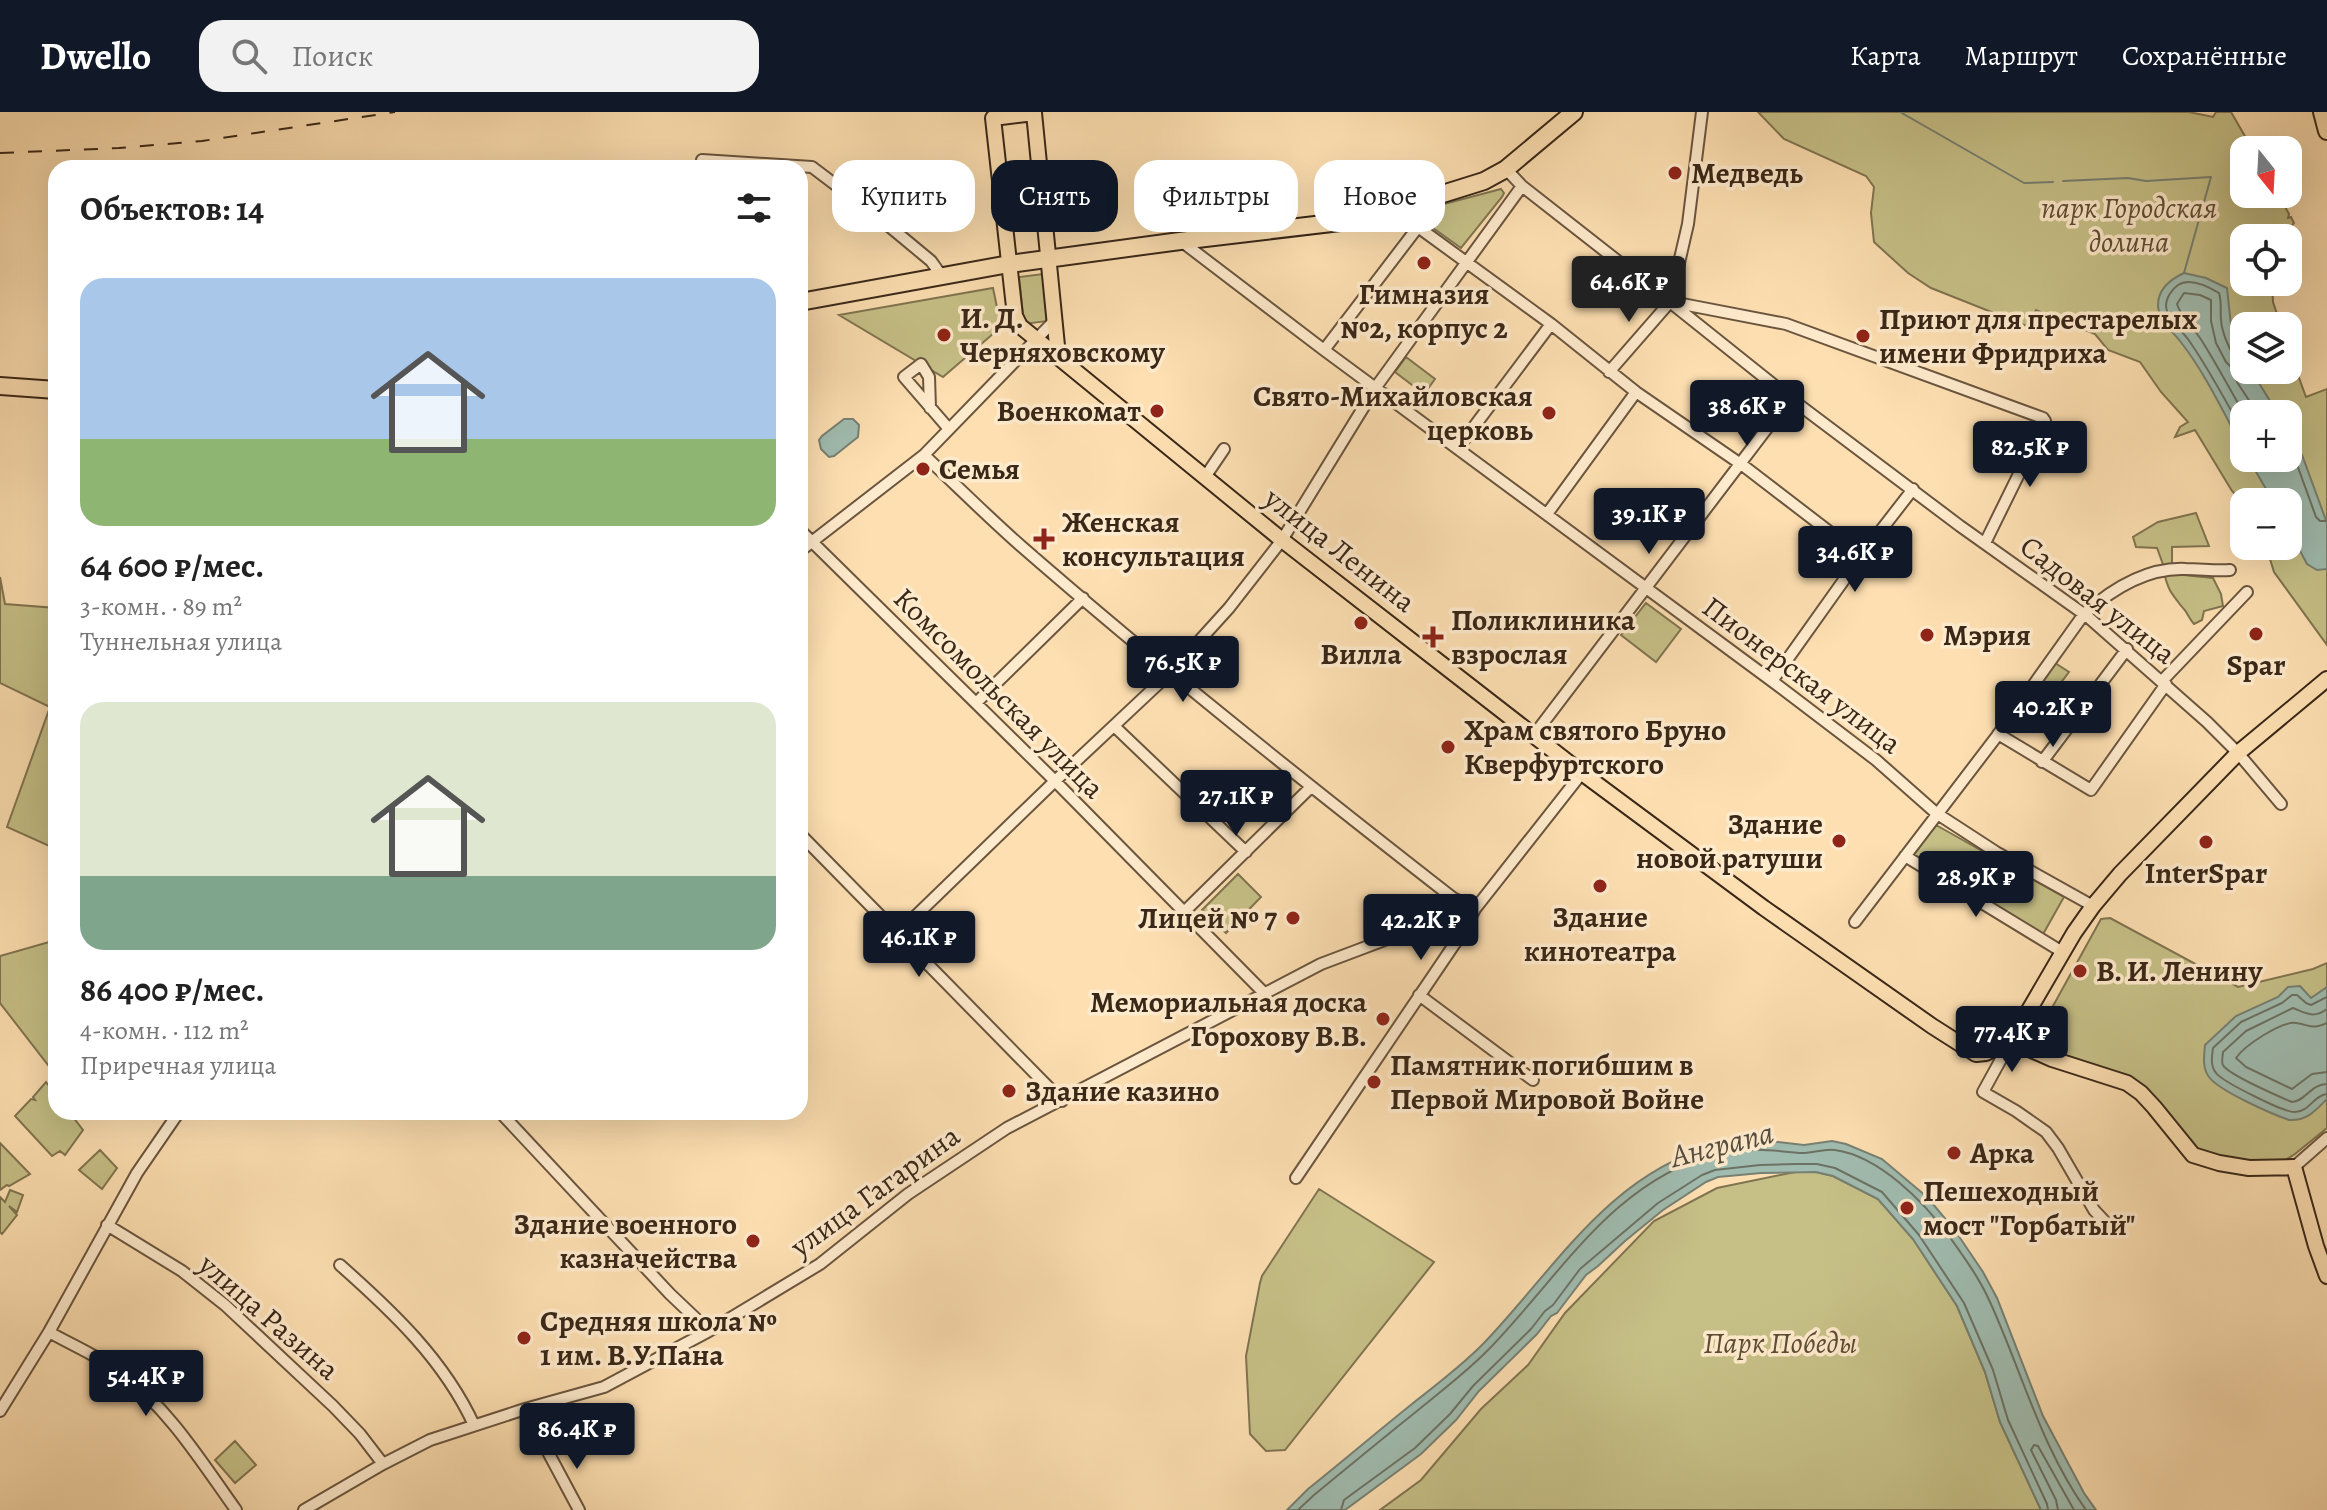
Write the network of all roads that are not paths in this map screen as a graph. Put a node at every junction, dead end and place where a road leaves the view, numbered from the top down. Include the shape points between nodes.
1 (1574, 112) edge
2 (1702, 112) edge
3 (2322, 112) edge
4 (1034, 113) edge
5 (2327, 131) edge
6 (808, 167) edge
7 (1506, 169) junction
8 (1522, 186) junction
9 (1445, 193) edge
10 (1314, 225) edge
11 (1414, 232) edge
12 (1425, 232) edge
13 (1180, 241) junction
14 (1050, 258) junction
15 (1467, 263) junction
16 (1009, 264) junction
17 (941, 275) junction
18 (808, 300) edge
19 (1670, 302) junction
20 (1055, 320) junction
21 (1551, 324) junction
22 (1036, 338) junction
23 (1324, 350) junction
24 (1058, 356) junction
25 (1609, 372) junction
26 (1377, 384) junction
27 (0, 386) edge
28 (48, 389) edge
29 (1636, 392) junction
30 (1790, 398) junction
31 (930, 408) dead end
32 (949, 429) junction
33 (1458, 448) junction
34 (1224, 449) dead end
35 (924, 455) junction
36 (1740, 464) junction
37 (1205, 477) junction
38 (1913, 489) junction
39 (1547, 514) junction
40 (808, 538) edge
41 (1282, 540) junction
42 (812, 542) junction
43 (1985, 543) junction
44 (808, 545) edge
45 (1861, 556) junction
46 (2230, 570) dead end
47 (1647, 587) junction
48 (2247, 592) dead end
49 (1083, 598) junction
50 (2084, 614) junction
51 (2127, 649) junction
52 (1171, 672) junction
53 (2327, 679) edge
54 (1772, 681) junction
55 (2164, 683) junction
56 (976, 703) junction
57 (1114, 726) junction
58 (1998, 734) junction
59 (1534, 735) junction
60 (2238, 753) junction
61 (2042, 762) junction
62 (1582, 773) junction
63 (1055, 781) junction
64 (1311, 787) junction
65 (2281, 804) dead end
66 (1936, 813) junction
67 (808, 842) edge
68 (1246, 852) junction
69 (1905, 856) junction
70 (2093, 906) junction
71 (1475, 909) junction
72 (1184, 912) junction
73 (1855, 922) dead end
74 (898, 933) junction
75 (2064, 953) junction
76 (1264, 993) junction
77 (1419, 995) junction
78 (2011, 1041) junction
79 (1533, 1080) dead end
80 (1062, 1101) junction
81 (173, 1120) edge
82 (507, 1120) edge
83 (2327, 1138) edge
84 (2294, 1167) junction
85 (1296, 1178) dead end
86 (107, 1225) junction
87 (2108, 1225) dead end
88 (340, 1265) dead end
89 (2327, 1276) edge
90 (709, 1331) junction
91 (49, 1332) junction
92 (525, 1409) junction
93 (0, 1411) edge
94 (474, 1425) junction
95 (383, 1464) junction
96 (236, 1510) edge
97 (304, 1510) edge
98 (579, 1510) edge

1 - 7 highway
2 - 19 street via 1688,224
3 - 5 highway
4 - 14 main road
4 - 16 main road, улица Ленина via 993,118
6 - 17 street via 888,225
7 - 8 street, Садовая улица
7 - 9 highway
8 - 15 street
8 - 19 street, Садовая улица
10 - 13 highway
11 - 23 street
12 - 15 street
13 - 14 highway
13 - 23 street, Пионерская улица
14 - 16 highway
14 - 20 main road
15 - 21 street
15 - 26 street
16 - 17 highway
16 - 22 main road, улица Ленина via 1017,322
17 - 18 highway
19 - 25 street
19 - 30 street, Садовая улица
19 - 43 street via 1786,324 2043,418
20 - 22 street
20 - 24 main road
21 - 25 street
21 - 33 street
22 - 24 main road, улица Ленина
22 - 32 street
23 - 26 street, Пионерская улица
24 - 37 main road, улица Ленина
25 - 29 street
26 - 33 street, Пионерская улица
26 - 41 street
27 - 28 highway
29 - 36 street
29 - 39 street
30 - 36 street
30 - 38 street, Садовая улица
31 - 32 street
32 - 35 street
33 - 39 street, Пионерская улица
34 - 37 street
35 - 42 street
35 - 49 street
36 - 45 street
36 - 47 street
37 - 41 main road, улица Ленина
38 - 43 street, Садовая улица
38 - 45 street
39 - 47 street, Пионерская улица
40 - 42 street, Комсомольская улица
41 - 52 street
41 - 59 main road, улица Ленина
42 - 44 street
42 - 56 street, Комсомольская улица
43 - 50 street, Садовая улица
45 - 54 street
46 - 50 street via 2150,572 2101,598
47 - 54 street, Пионерская улица
47 - 59 street
48 - 55 street
49 - 52 street
49 - 56 street
50 - 51 street, Садовая улица
50 - 58 street
51 - 55 street, Садовая улица
51 - 61 street
52 - 57 street
52 - 64 street
53 - 60 main road
54 - 66 street, Пионерская улица
55 - 60 street, Садовая улица
55 - 61 street via 2091,790
56 - 63 street, Комсомольская улица
57 - 63 street
57 - 68 street
58 - 61 street
58 - 66 street
59 - 62 main road, улица Ленина
60 - 65 street, Садовая улица
60 - 70 main road
62 - 71 street
62 - 78 main road, улица Ленина via 1745,895 1976,1054
63 - 72 street, Комсомольская улица
63 - 74 street
64 - 68 street
64 - 71 street via 1453,898
66 - 69 street
66 - 70 street, Пионерская улица
67 - 74 street
68 - 72 street
69 - 73 street
69 - 75 street
70 - 75 main road
71 - 76 street, улица Гагарина via 1321,964
71 - 77 street
72 - 76 street, Комсомольская улица
74 - 80 street
75 - 78 main road
76 - 80 street, улица Гагарина
77 - 79 street
77 - 85 street
78 - 84 main road via 2127,1083 2193,1155 2249,1168
78 - 87 street via 1983,1092 2046,1132
80 - 90 street, улица Гагарина via 983,1142 820,1264
81 - 86 street
82 - 90 street
83 - 84 street
84 - 89 main road
86 - 91 street
86 - 95 street, улица Разина via 182,1271 225,1305 360,1434
88 - 94 street via 434,1359
90 - 92 street, улица Гагарина via 604,1387
91 - 93 street
91 - 96 street via 119,1372 155,1402
92 - 94 street, улица Гагарина
92 - 98 street
94 - 95 street, улица Гагарина
95 - 97 street, улица Гагарина

